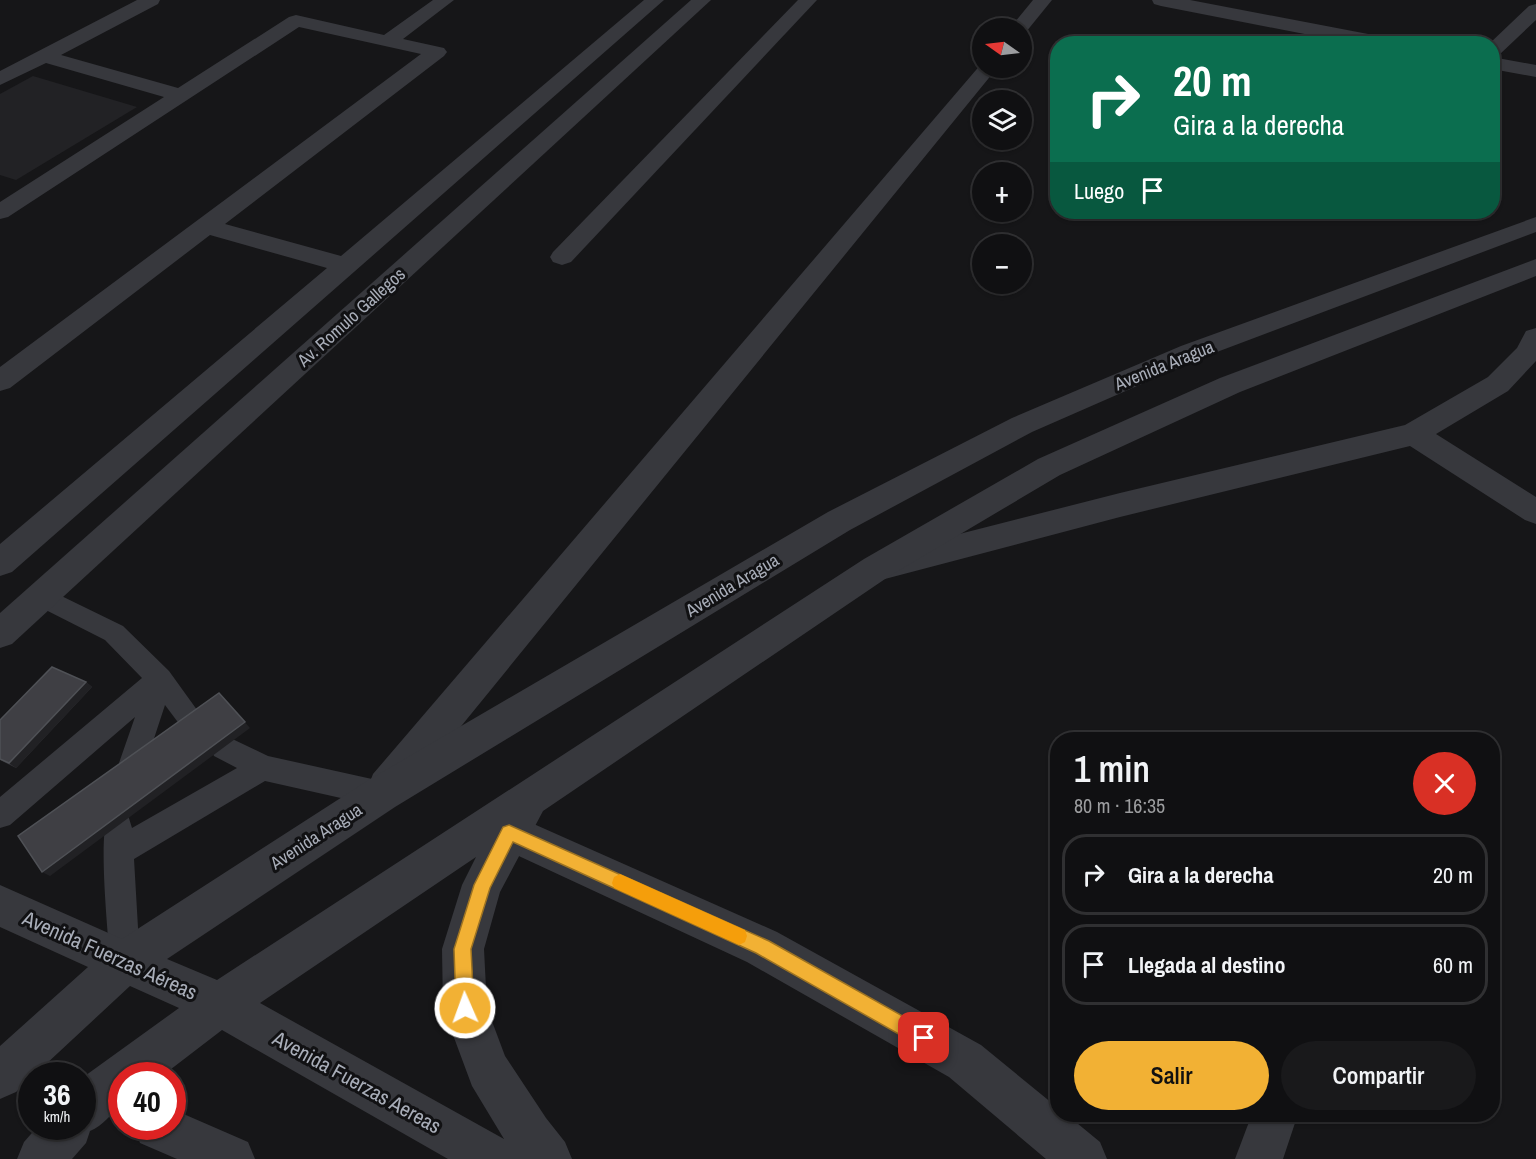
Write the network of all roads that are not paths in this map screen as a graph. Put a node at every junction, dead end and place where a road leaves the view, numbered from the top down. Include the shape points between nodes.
1 (151, 0) edge
2 (444, 0) edge
3 (655, 0) edge
4 (701, 0) edge
5 (808, 0) edge
6 (1043, 0) edge
7 (1161, 0) edge
8 (1536, 10) edge
9 (1028, 18) edge
10 (1348, 36) edge
11 (389, 40) junction
12 (1500, 44) edge
13 (43, 56) junction
14 (1500, 64) edge
15 (1536, 71) edge
16 (979, 78) edge
17 (0, 79) edge
18 (179, 95) junction
19 (0, 185) edge
20 (26, 194) junction
21 (0, 212) edge
22 (1536, 224) edge
23 (207, 226) junction
24 (562, 257) dead end
25 (346, 266) junction
26 (1536, 267) edge
27 (1536, 337) edge
28 (0, 381) edge
29 (1414, 434) junction
30 (1536, 512) edge
31 (0, 563) edge
32 (876, 568) junction
33 (43, 597) junction
34 (0, 634) edge
35 (160, 679) junction
36 (192, 721) edge
37 (224, 747) edge
38 (134, 763) edge
39 (263, 768) junction
40 (381, 794) junction
41 (0, 815) edge
42 (520, 815) junction
43 (0, 906) edge
44 (125, 962) junction
45 (220, 1004) junction
46 (10, 1069) edge
47 (99, 1099) edge
48 (1272, 1122) edge
49 (186, 1139) edge
50 (41, 1159) edge
51 (231, 1159) edge
52 (494, 1159) edge
53 (548, 1159) edge
54 (1083, 1159) edge
55 (1259, 1159) edge

1 - 13 street
2 - 11 street
3 - 25 street
4 - 33 street, Av. Romulo Gallegos
5 - 24 street
6 - 9 street
7 - 10 street
8 - 12 street
11 - 18 street via 296,21
11 - 23 street via 437,52
13 - 17 street
13 - 18 street
14 - 15 street
16 - 40 street
18 - 20 street
19 - 20 street
20 - 21 street
22 - 40 street, Avenida Aragua via 1191,352 1022,425 839,521
23 - 25 street
23 - 28 street
25 - 31 street
26 - 32 street via 1230,385 1049,468
27 - 29 street via 1528,353 1498,384
29 - 30 street
29 - 32 street
32 - 42 street
33 - 34 street, Av. Romulo Gallegos
33 - 35 lane via 114,633
35 - 36 lane
35 - 38 lane
35 - 41 lane
37 - 39 lane
39 - 40 lane
39 - 44 lane via 119,839
40 - 44 street, Avenida Aragua
42 - 45 street
42 - 53 street via 482,885 463,949 465,1008 488,1070
42 - 54 street via 965,1061
43 - 44 street, Avenida Fuerzas Aéreas
44 - 45 street, Avenida Fuerzas Aéreas
44 - 46 street, Avenida Aragua
45 - 47 street
45 - 52 street, Avenida Fuerzas Aereas
47 - 50 street
48 - 55 street
49 - 51 street

